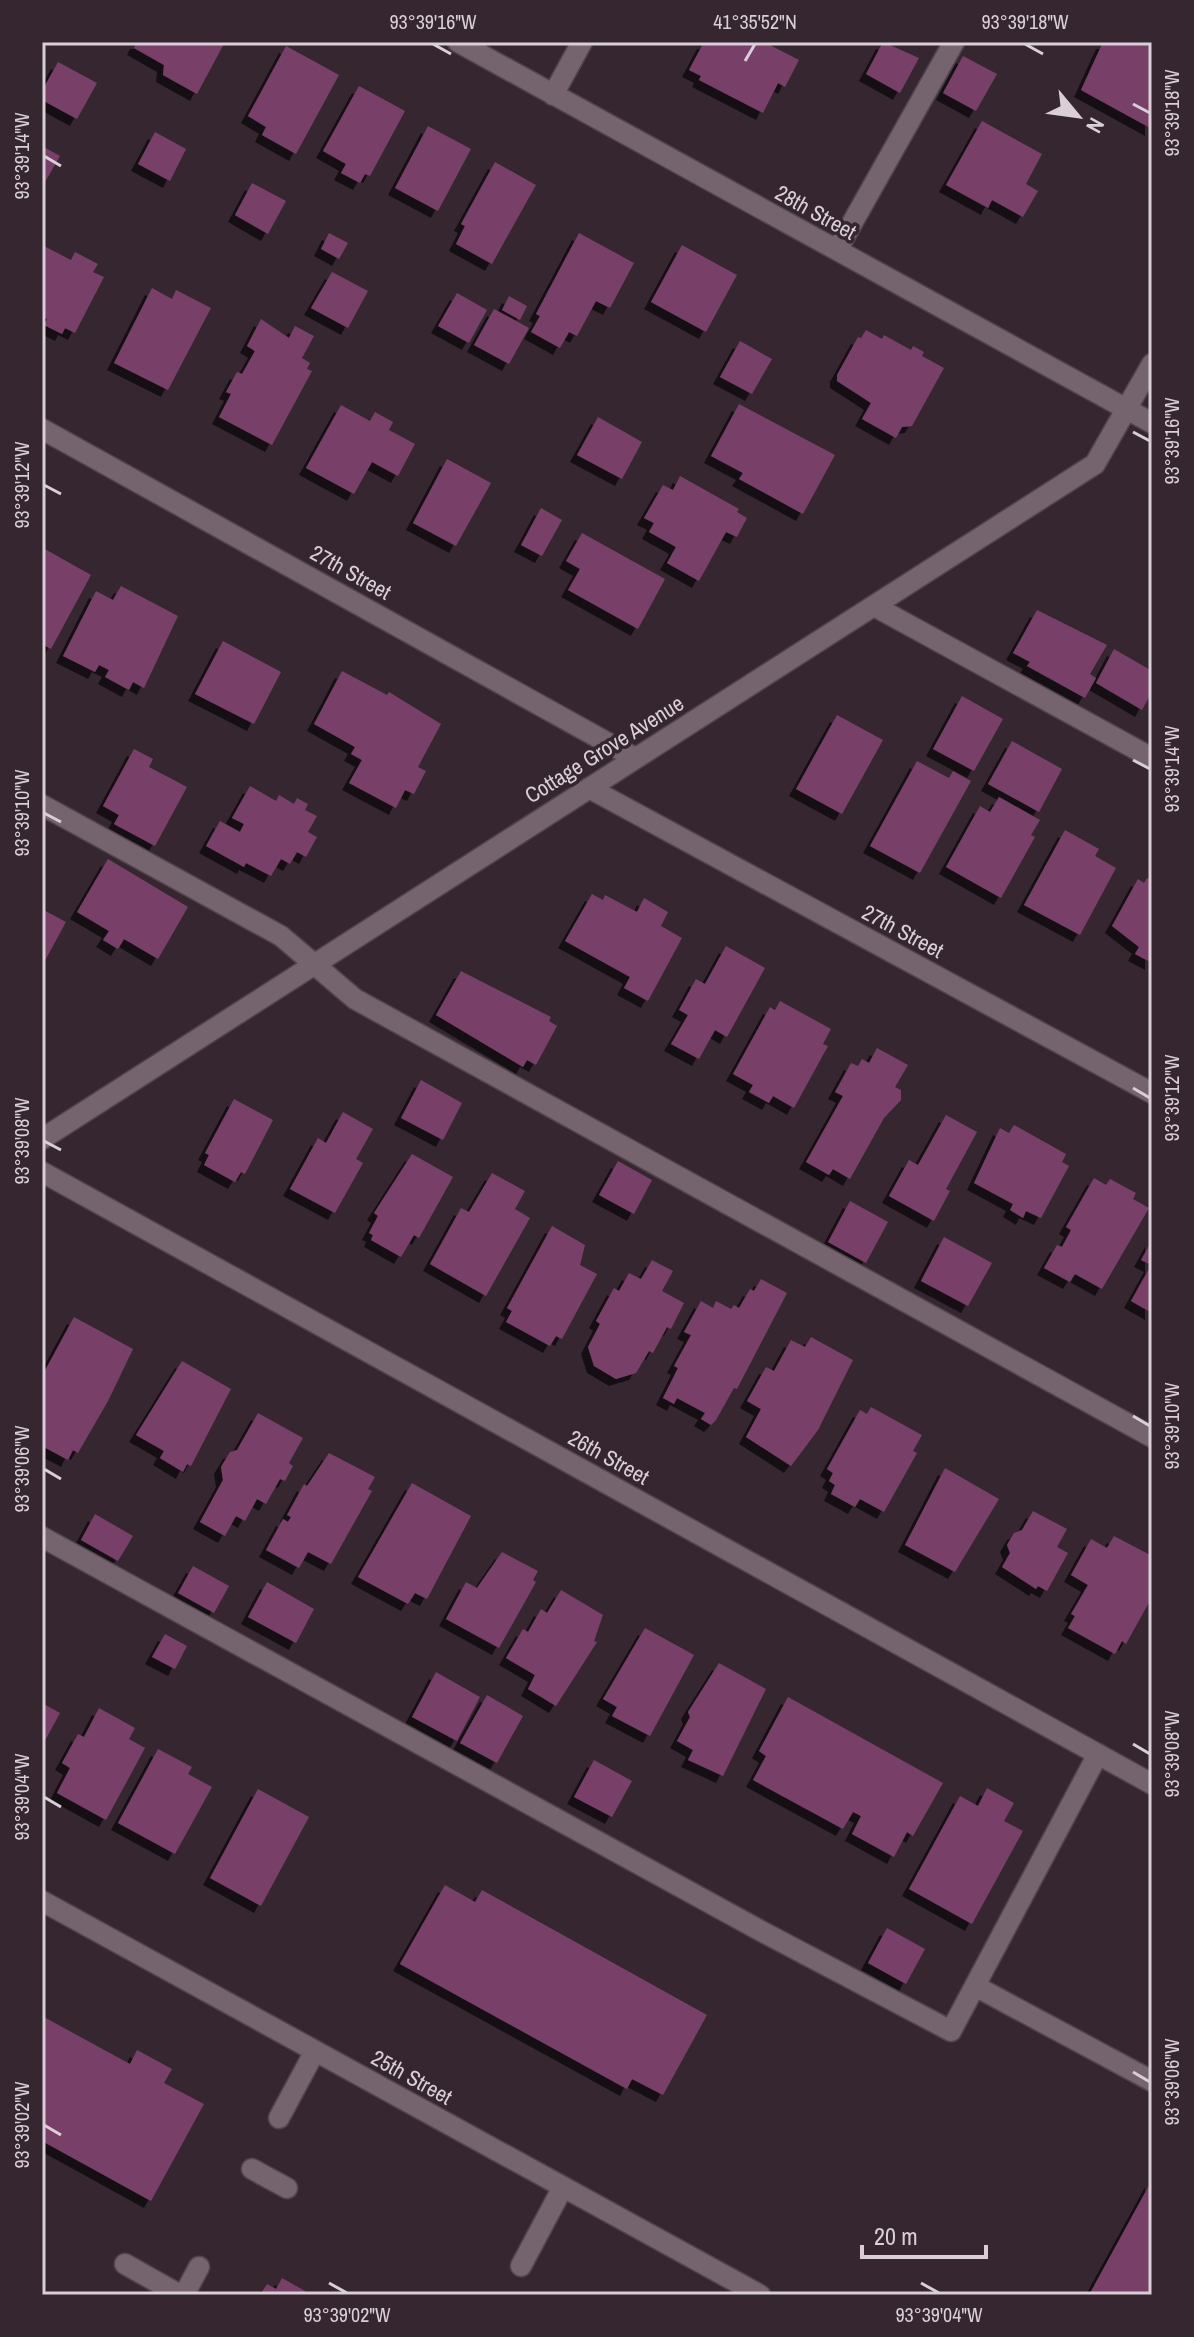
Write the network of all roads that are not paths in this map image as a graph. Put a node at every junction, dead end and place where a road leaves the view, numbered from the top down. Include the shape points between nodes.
1 (458, 42) edge
2 (582, 42) edge
3 (954, 42) edge
4 (553, 95) junction
5 (837, 250) junction
6 (1152, 364) edge
7 (1127, 409) junction
8 (1152, 423) edge
9 (42, 429) edge
10 (874, 606) junction
11 (635, 758) junction
12 (1152, 758) edge
13 (589, 788) junction
14 (42, 805) edge
15 (312, 966) junction
16 (1152, 1093) edge
17 (42, 1139) edge
18 (42, 1172) edge
19 (1152, 1437) edge
20 (42, 1537) edge
21 (1098, 1754) junction
22 (1152, 1784) edge
23 (42, 1901) edge
24 (975, 1986) junction
25 (315, 2051) junction
26 (1152, 2081) edge
27 (279, 2118) dead end
28 (252, 2169) dead end
29 (563, 2187) junction
30 (287, 2188) dead end
31 (125, 2264) dead end
32 (521, 2266) dead end
33 (199, 2267) dead end
34 (182, 2295) edge
35 (760, 2295) edge

1 - 4 street, 28th Street
2 - 4 street
3 - 5 street
4 - 5 street, 28th Street
5 - 7 street, 28th Street
6 - 7 street, Cottage Grove Avenue
7 - 8 street, 28th Street
7 - 10 street, Cottage Grove Avenue via 1095,464
9 - 11 street, 27th Street
10 - 11 street, Cottage Grove Avenue
10 - 12 street
11 - 13 street, Cottage Grove Avenue
13 - 15 street, Cottage Grove Avenue
13 - 16 street, 27th Street
14 - 15 street via 281,936
15 - 17 street, Cottage Grove Avenue
15 - 19 street via 355,999
18 - 21 street, 26th Street
20 - 24 street via 951,2031
21 - 22 street, 26th Street
21 - 24 street
23 - 25 street, 25th Street
24 - 26 street
25 - 27 street
25 - 29 street, 25th Street
28 - 30 street
29 - 32 street
29 - 35 street, 25th Street
31 - 34 street
33 - 34 street

